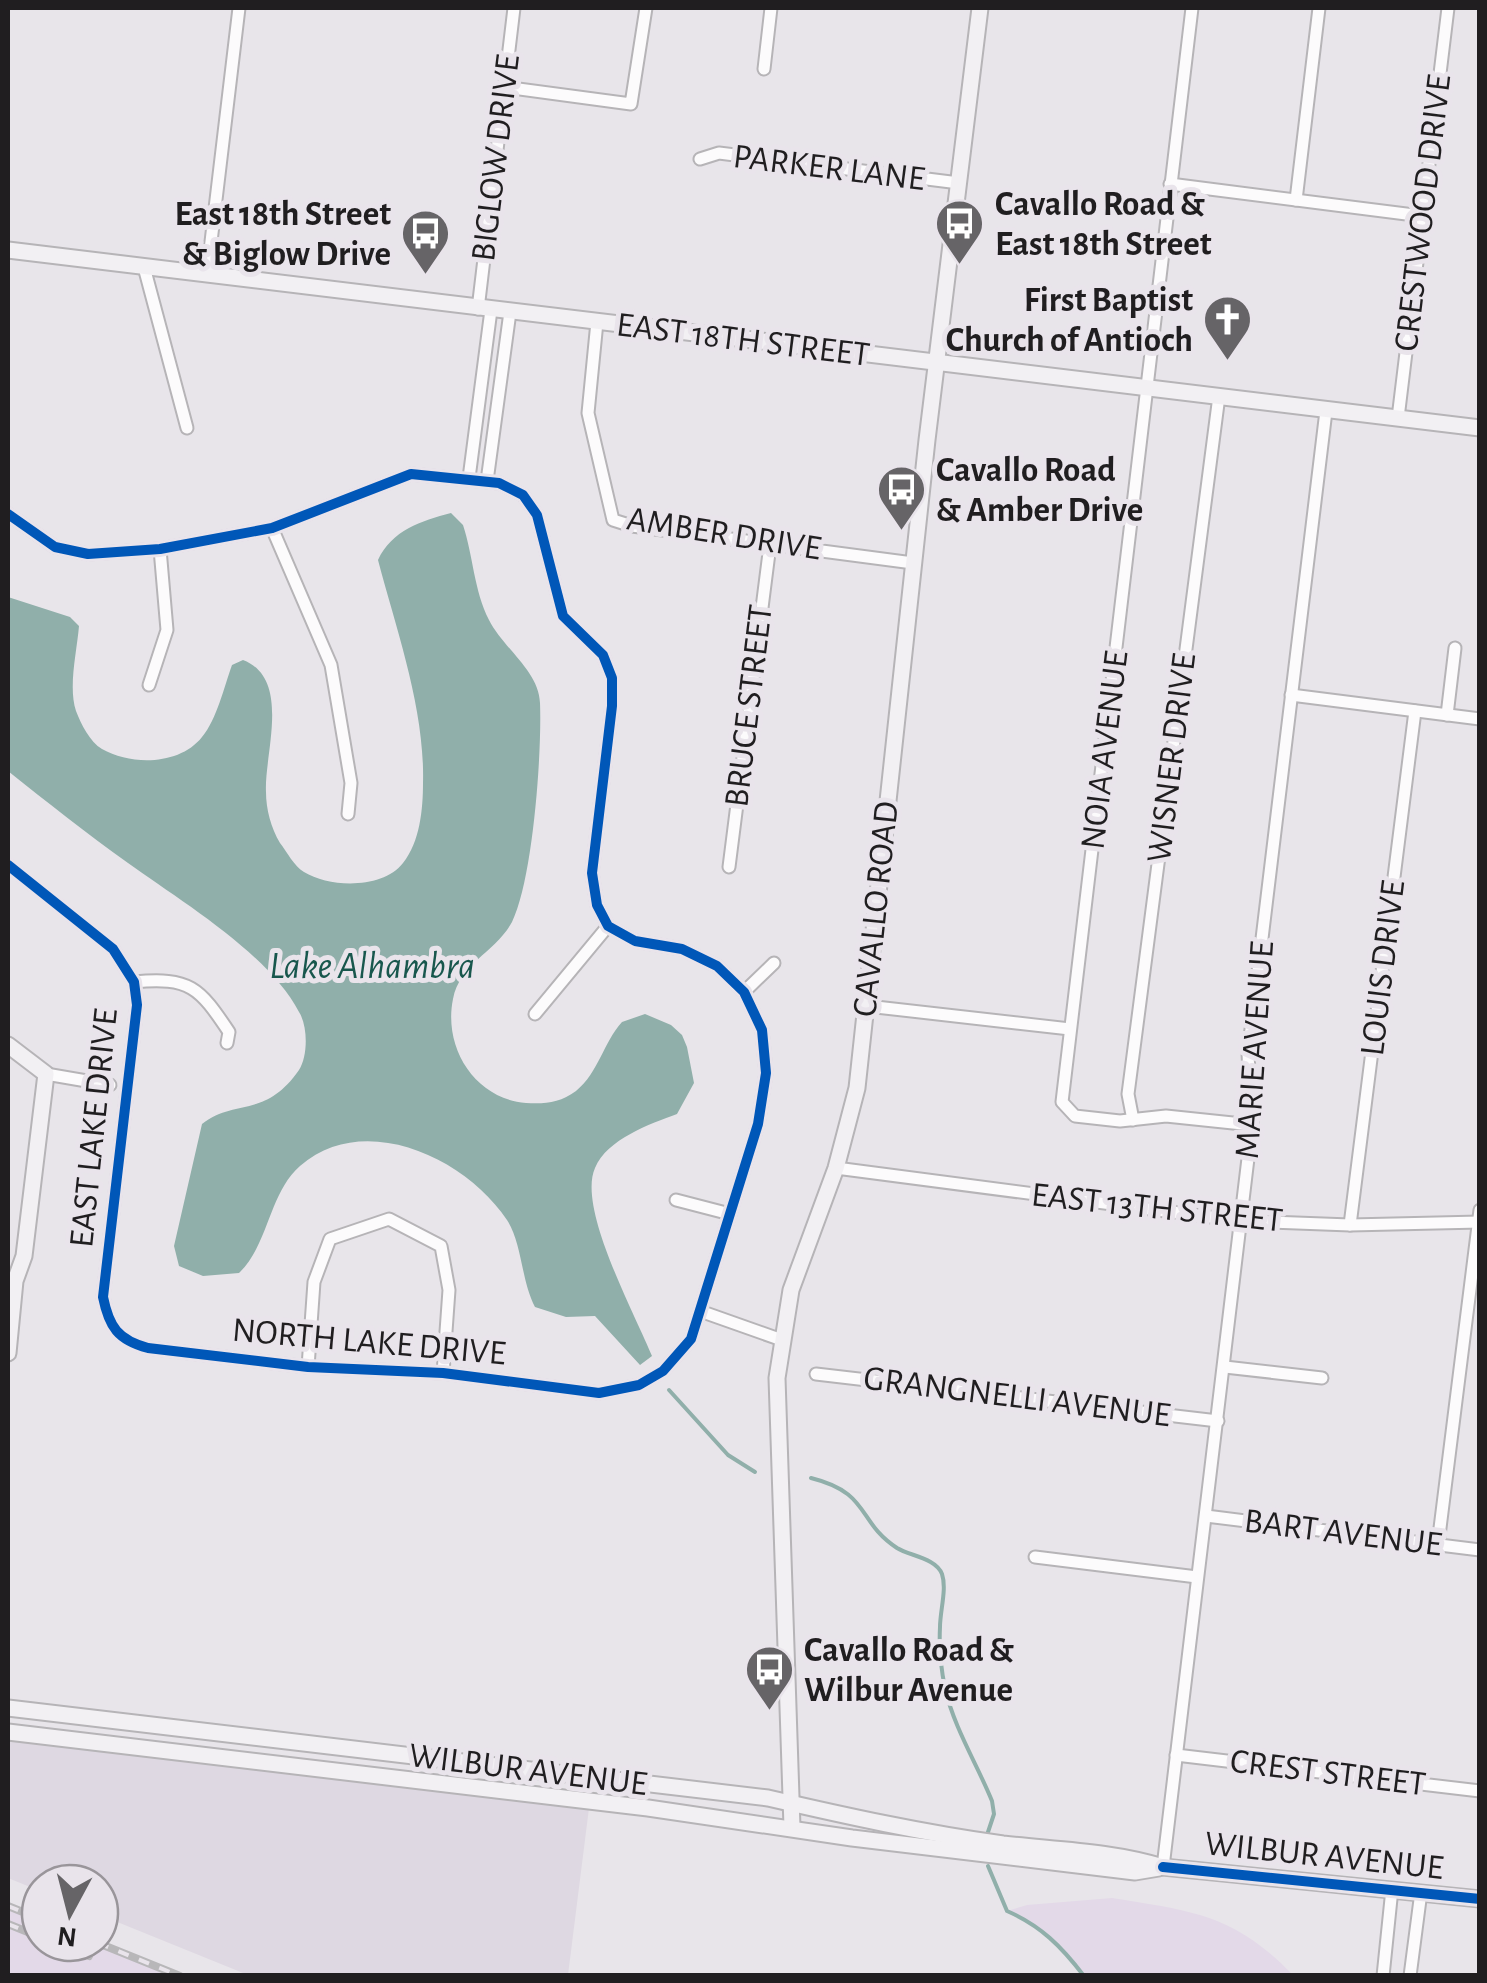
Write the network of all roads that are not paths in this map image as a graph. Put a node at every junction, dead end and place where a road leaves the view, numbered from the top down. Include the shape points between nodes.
1 (239, 8) edge
2 (514, 8) edge
3 (646, 8) edge
4 (772, 8) edge
5 (980, 8) edge
6 (1192, 8) edge
7 (1319, 8) edge
8 (1448, 8) edge
9 (764, 70) dead end
10 (504, 87) junction
11 (700, 159) dead end
12 (959, 183) junction
13 (1170, 184) junction
14 (1296, 200) junction
15 (1422, 216) junction
16 (8, 250) edge
17 (144, 267) junction
18 (208, 275) junction
19 (484, 309) junction
20 (510, 312) junction
21 (597, 322) junction
22 (936, 363) junction
23 (1148, 387) junction
24 (1219, 396) junction
25 (1326, 410) junction
26 (1398, 418) junction
27 (187, 428) dead end
28 (1480, 428) edge
29 (477, 479) junction
30 (8, 514) edge
31 (272, 528) junction
32 (770, 544) junction
33 (160, 549) junction
34 (914, 562) junction
35 (1455, 648) dead end
36 (148, 684) dead end
37 (1292, 695) junction
38 (1415, 710) junction
39 (1447, 715) junction
40 (1480, 719) edge
41 (348, 814) dead end
42 (8, 865) edge
43 (728, 868) dead end
44 (608, 926) junction
45 (774, 963) dead end
46 (134, 982) junction
47 (744, 992) junction
48 (867, 1006) junction
49 (535, 1014) dead end
50 (1070, 1029) junction
51 (226, 1043) dead end
52 (8, 1045) edge
53 (46, 1074) junction
54 (110, 1086) dead end
55 (1132, 1120) junction
56 (1252, 1126) junction
57 (836, 1168) junction
58 (676, 1200) dead end
59 (730, 1214) junction
60 (1479, 1218) edge
61 (1241, 1222) junction
62 (1350, 1225) junction
63 (11, 1280) edge
64 (700, 1311) junction
65 (114, 1332) joint
66 (782, 1340) junction
67 (8, 1352) edge
68 (308, 1367) junction
69 (1224, 1367) junction
70 (442, 1373) junction
71 (816, 1374) dead end
72 (1322, 1378) dead end
73 (1218, 1421) junction
74 (1206, 1516) junction
75 (1438, 1544) junction
76 (1480, 1550) edge
77 (1034, 1557) dead end
78 (1197, 1577) junction
79 (8, 1708) edge
80 (8, 1732) edge
81 (366, 1752) junction
82 (1176, 1755) junction
83 (304, 1767) junction
84 (1480, 1791) edge
85 (791, 1804) junction
86 (792, 1827) junction
87 (1164, 1867) junction
88 (1392, 1889) junction
89 (1421, 1892) junction
90 (1480, 1900) edge
91 (1383, 1976) edge
92 (1410, 1976) edge

1 - 18 street
2 - 10 street, BIGLOW DRIVE
3 - 10 street via 631,104
4 - 9 street
5 - 12 main road, CAVALLO ROAD
6 - 13 street, NOIA AVENUE
7 - 14 street
8 - 15 street, CRESTWOOD DRIVE
10 - 19 street, BIGLOW DRIVE
11 - 12 street, PARKER LANE via 719,154
12 - 22 main road, CAVALLO ROAD
13 - 14 street
13 - 23 street, NOIA AVENUE
14 - 15 street
15 - 26 street, CRESTWOOD DRIVE
16 - 17 main road, EAST 18TH STREET
17 - 18 main road, EAST 18TH STREET
17 - 27 street
18 - 19 main road, EAST 18TH STREET
19 - 20 main road, EAST 18TH STREET
19 - 29 street, BIGLOW DRIVE
20 - 21 main road, EAST 18TH STREET
20 - 29 street
21 - 22 main road, EAST 18TH STREET
21 - 32 street, AMBER DRIVE via 588,413 613,520
22 - 23 main road, EAST 18TH STREET
22 - 34 main road, CAVALLO ROAD
23 - 24 main road, EAST 18TH STREET
23 - 50 street, NOIA AVENUE
24 - 25 main road, EAST 18TH STREET
24 - 55 street, WISNER DRIVE via 1128,1094
25 - 26 main road, EAST 18TH STREET
25 - 37 street, MARIE AVENUE
26 - 28 main road, EAST 18TH STREET
29 - 31 street via 411,474
29 - 44 street via 523,495 537,515 563,616 603,655 612,678 592,874
30 - 33 street via 55,547 88,554
31 - 33 street
31 - 41 street via 331,665 351,783
32 - 34 street, AMBER DRIVE
32 - 43 street, BRUCE STREET
33 - 36 street via 168,630
34 - 48 main road, CAVALLO ROAD
35 - 39 street
37 - 38 street
37 - 56 street, MARIE AVENUE via 1248,1054
38 - 39 street
38 - 62 street, LOUIS DRIVE
39 - 40 street
42 - 46 street, EAST LAKE DRIVE via 113,949
44 - 47 street via 635,941 682,949 717,966
44 - 49 street
45 - 47 street
46 - 51 street via 170,978 205,996 229,1032
46 - 65 street, EAST LAKE DRIVE via 136,1018 103,1297
47 - 59 street via 762,1030 766,1073
48 - 50 street
48 - 57 main road, CAVALLO ROAD via 858,1088
50 - 55 street, NOIA AVENUE via 1062,1102 1067,1111
52 - 53 main road
53 - 54 street
53 - 63 main road via 24,1256
55 - 56 street via 1166,1116
56 - 61 street, MARIE AVENUE
57 - 61 street, EAST 13TH STREET
57 - 66 main road, CAVALLO ROAD via 790,1290
58 - 59 street
59 - 64 street
60 - 62 street, EAST 13TH STREET
60 - 75 street
61 - 62 street, EAST 13TH STREET
61 - 69 street, MARIE AVENUE
63 - 67 main road
64 - 66 street
64 - 70 street, NORTH LAKE DRIVE via 678,1358 624,1390 599,1393
65 - 68 street, NORTH LAKE DRIVE via 148,1348
66 - 85 main road, CAVALLO ROAD via 777,1378
68 - 70 street, NORTH LAKE DRIVE
68 - 70 street via 314,1282 330,1239 390,1219 441,1246 449,1290
69 - 72 street
69 - 73 street, MARIE AVENUE
71 - 73 street, GRANGNELLI AVENUE
73 - 74 street, MARIE AVENUE
74 - 75 street, BART AVENUE
74 - 78 street, MARIE AVENUE
75 - 76 street, BART AVENUE
77 - 78 street
78 - 82 street, MARIE AVENUE
79 - 81 main road, WILBUR AVENUE
80 - 83 main road, WILBUR AVENUE
81 - 83 main road via 319,1755
81 - 85 main road, WILBUR AVENUE
82 - 84 street, CREST STREET
82 - 87 street, MARIE AVENUE
83 - 86 main road, WILBUR AVENUE
85 - 86 main road, CAVALLO ROAD
85 - 87 main road, WILBUR AVENUE via 877,1824
86 - 87 main road, WILBUR AVENUE via 1135,1872
87 - 88 main road, WILBUR AVENUE
88 - 89 main road, WILBUR AVENUE
88 - 91 street
89 - 90 main road, WILBUR AVENUE
89 - 92 street

